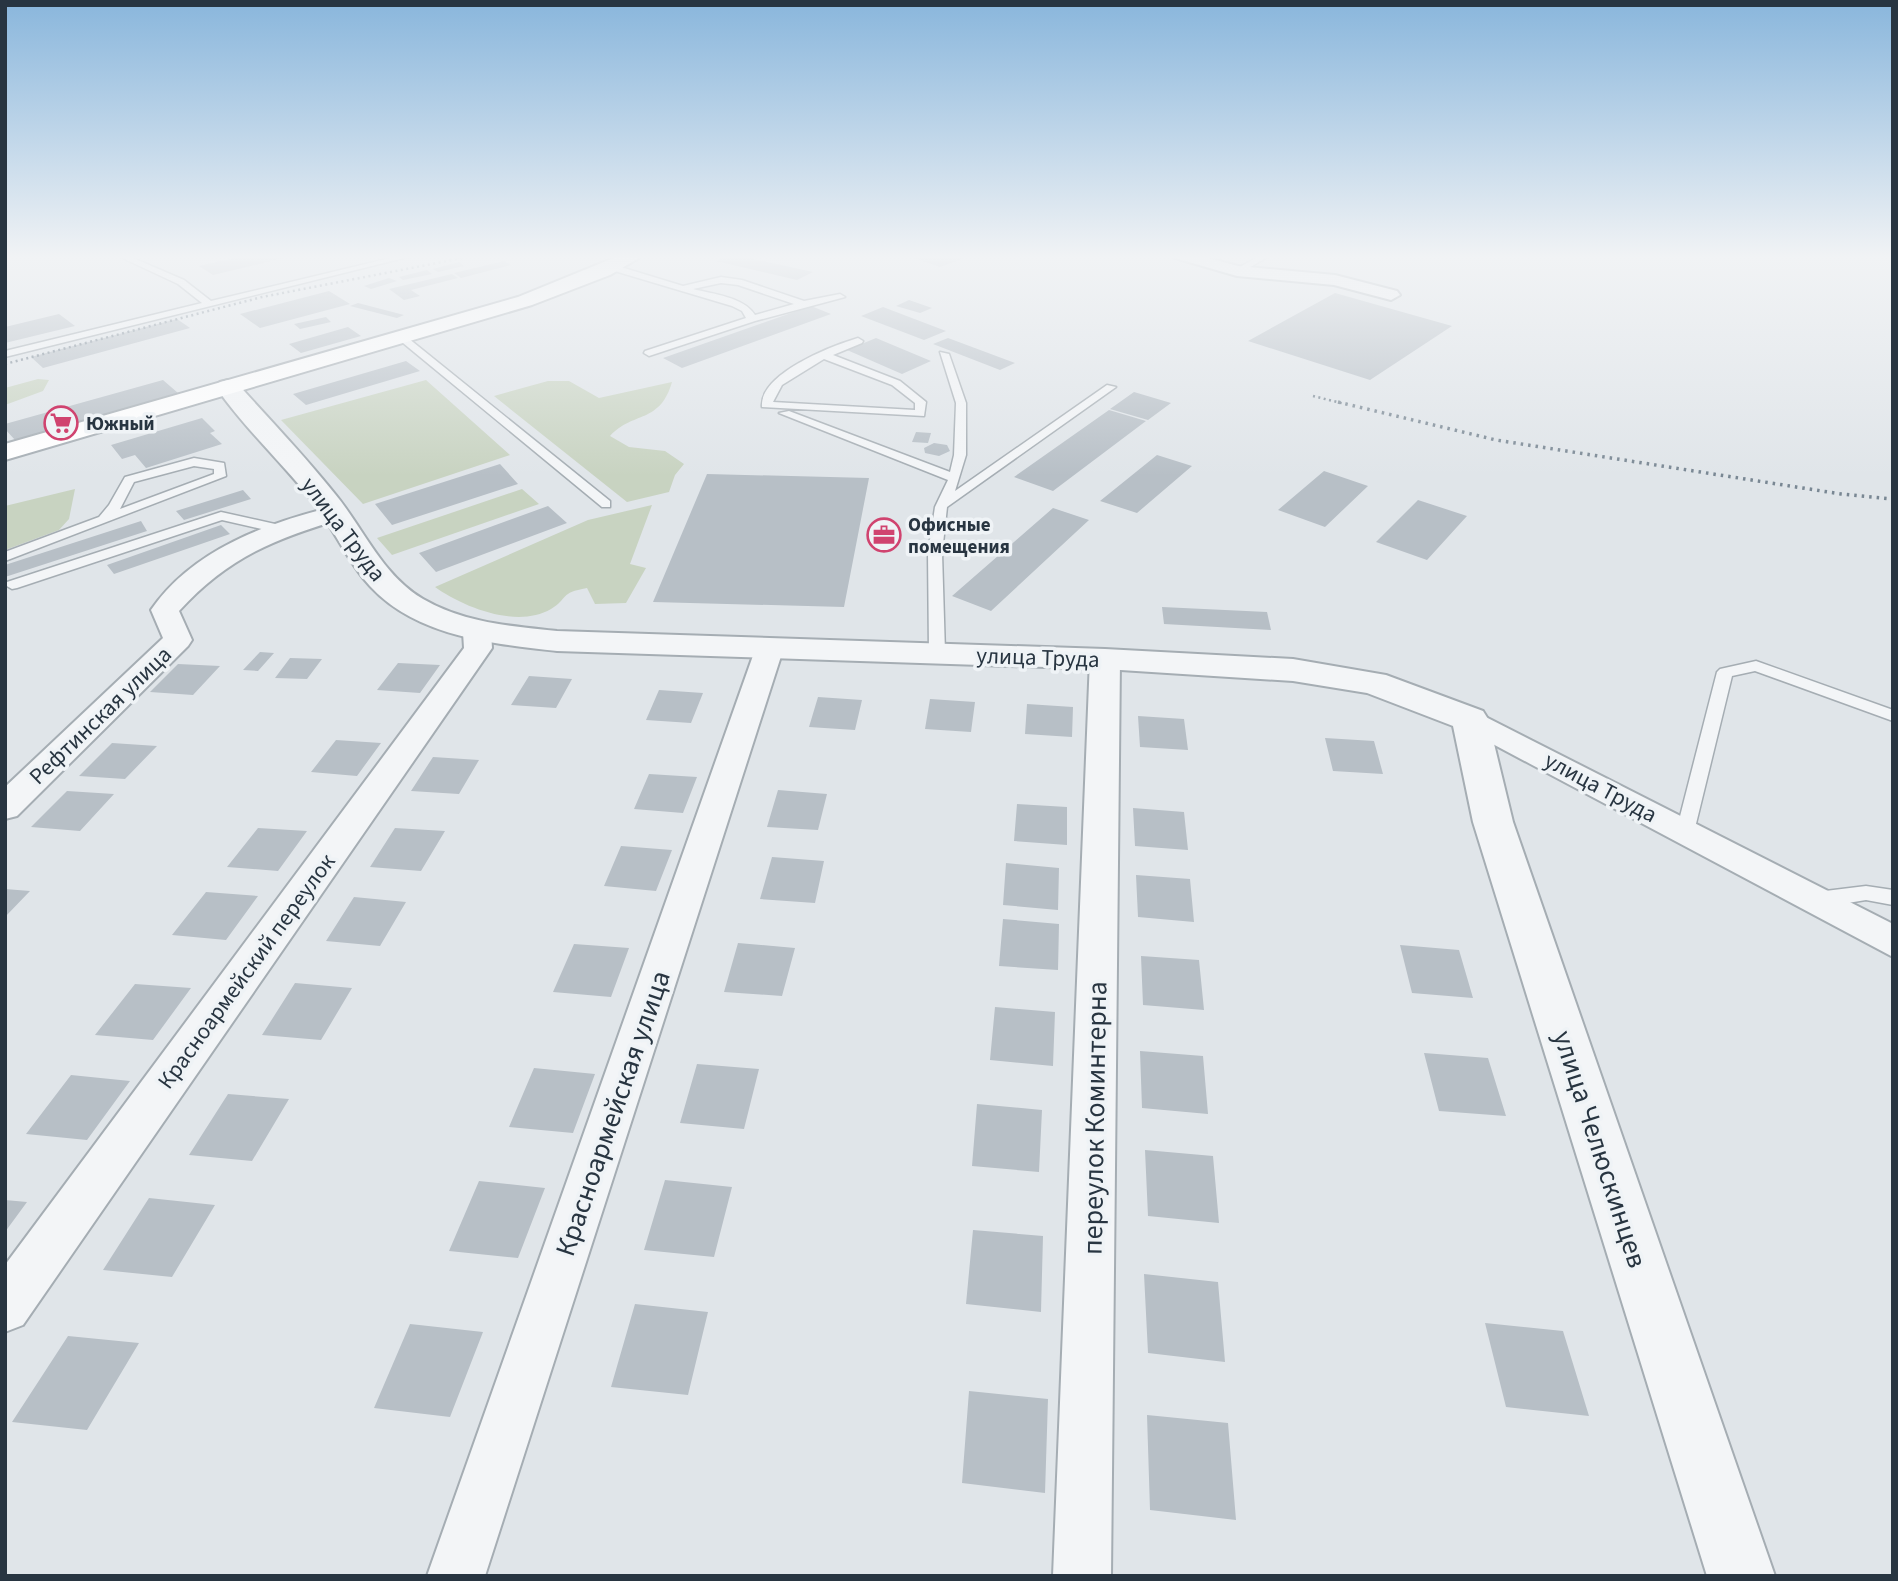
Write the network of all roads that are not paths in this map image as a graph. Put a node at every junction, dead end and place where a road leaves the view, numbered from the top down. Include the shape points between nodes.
1 (108, 329) edge
2 (423, 329) edge
3 (722, 329) edge
4 (400, 335) junction
5 (858, 341) dead end
6 (649, 353) dead end
7 (5, 354) edge
8 (944, 354) dead end
9 (825, 356) junction
10 (228, 387) junction
11 (1111, 387) dead end
12 (766, 405) junction
13 (5, 452) edge
14 (955, 478) junction
15 (606, 504) dead end
16 (941, 507) junction
17 (336, 513) junction
18 (105, 518) junction
19 (279, 529) junction
20 (5, 557) edge
21 (12, 585) dead end
22 (477, 632) junction
23 (769, 650) junction
24 (937, 653) junction
25 (1105, 659) junction
26 (1893, 716) edge
27 (1471, 719) junction
28 (5, 807) edge
29 (1685, 832) junction
30 (1893, 898) edge
31 (1814, 900) junction
32 (1893, 942) edge
33 (5, 1307) edge
34 (456, 1576) edge
35 (1082, 1576) edge
36 (1741, 1576) edge

1 - 7 lane
2 - 4 main road
3 - 6 lane
4 - 10 main road
4 - 15 lane
5 - 9 lane
8 - 14 lane via 961,403 961,455
9 - 12 lane via 772,388
9 - 12 lane via 896,383 921,402 920,414
10 - 13 main road
10 - 17 street, улица Труда
11 - 16 lane
12 - 14 lane
14 - 16 lane
16 - 24 lane via 935,553
17 - 19 street, Рефтинская улица
17 - 22 street, улица Труда via 374,573 396,595 432,616
18 - 18 lane via 220,476 220,466 194,462 129,480
18 - 20 lane
19 - 21 lane via 221,516
19 - 28 street, Рефтинская улица via 200,574 165,610 178,640
22 - 23 street, улица Труда
22 - 33 street, Красноармейский переулок via 478,648
23 - 24 street, улица Труда
23 - 34 street, Красноармейская улица
24 - 25 street, улица Труда
25 - 27 street, улица Труда via 1293,670 1374,682
25 - 35 street, переулок Коминтерна
26 - 29 lane via 1756,666 1725,672
27 - 29 street, улица Труда
27 - 36 street, улица Челюскинцев via 1493,822
29 - 31 street, улица Труда
30 - 31 lane via 1866,893
31 - 32 street, улица Труда

